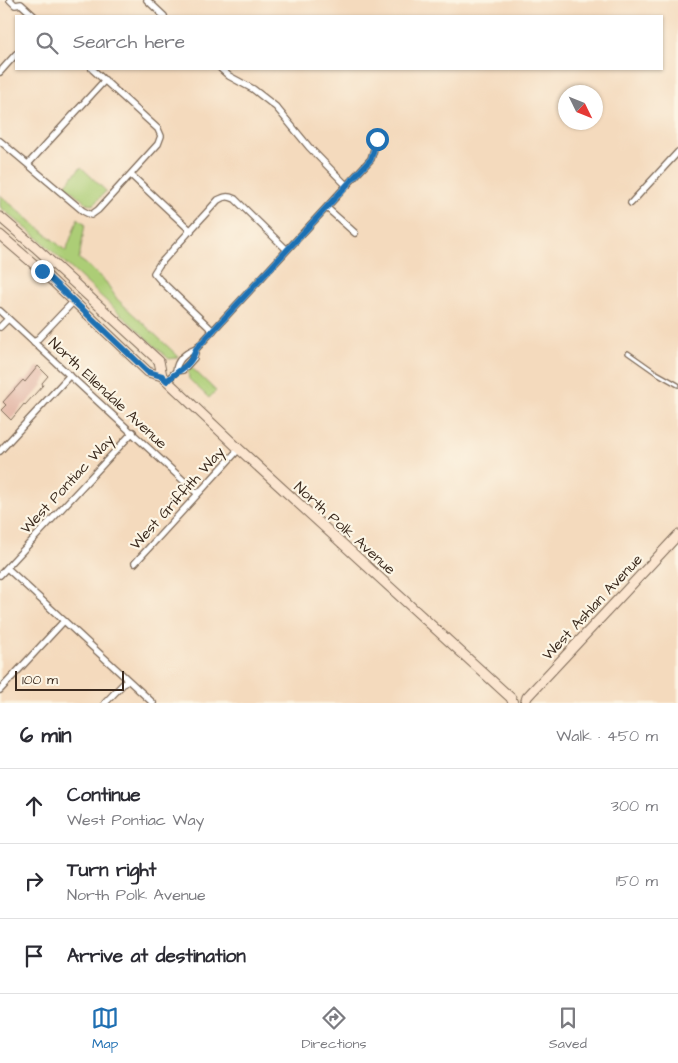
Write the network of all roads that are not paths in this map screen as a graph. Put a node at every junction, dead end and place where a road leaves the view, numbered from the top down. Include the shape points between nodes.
1 (10, 0) edge
2 (147, 0) edge
3 (21, 2) edge
4 (33, 15) edge
5 (163, 15) edge
6 (15, 55) edge
7 (93, 70) edge
8 (222, 70) edge
9 (0, 72) edge
10 (105, 80) junction
11 (377, 139) dead end
12 (0, 140) edge
13 (678, 152) edge
14 (28, 164) junction
15 (131, 175) junction
16 (348, 186) junction
17 (631, 202) dead end
18 (327, 208) junction
19 (0, 218) edge
20 (191, 231) junction
21 (355, 233) dead end
22 (0, 234) edge
23 (287, 250) junction
24 (74, 301) junction
25 (0, 311) edge
26 (8, 319) junction
27 (0, 327) edge
28 (214, 331) junction
29 (34, 343) junction
30 (628, 353) dead end
31 (70, 375) junction
32 (164, 378) junction
33 (678, 385) edge
34 (132, 432) junction
35 (238, 449) junction
36 (0, 451) edge
37 (198, 494) junction
38 (678, 534) edge
39 (135, 563) dead end
40 (7, 568) junction
41 (0, 576) edge
42 (64, 621) junction
43 (127, 680) junction
44 (0, 690) edge
45 (519, 701) edge
46 (105, 703) edge
47 (153, 703) edge

1 - 3 street via 16,5
2 - 5 street
3 - 4 street
6 - 9 street
7 - 10 street
8 - 16 street via 276,107 309,147
10 - 14 street
10 - 15 street via 162,136
11 - 16 street via 371,159
12 - 14 street
13 - 17 street
14 - 15 street via 91,215
15 - 20 street
16 - 18 street
18 - 21 street
18 - 23 street
19 - 32 main road, North Polk Avenue via 159,361
20 - 23 street via 218,200 226,197 235,199
20 - 28 street via 154,273
22 - 24 main road, North Polk Avenue
23 - 28 street
24 - 29 street
24 - 32 main road, North Polk Avenue via 148,372
25 - 26 street, North Ellendale Avenue
26 - 27 street
26 - 29 street, North Ellendale Avenue
28 - 32 street via 196,349 194,358 183,370
29 - 31 street, North Ellendale Avenue
30 - 33 lane
31 - 34 street, North Ellendale Avenue
31 - 36 street
32 - 35 main road, North Polk Avenue
34 - 37 street, North Ellendale Avenue
34 - 40 street, West Pontiac Way
35 - 37 street, West Griffith Way
35 - 45 main road, North Polk Avenue
37 - 39 street, West Griffith Way
38 - 45 main road, West Ashlan Avenue
40 - 41 street, West Pontiac Way
40 - 42 street
42 - 43 street
42 - 44 street
43 - 46 street
43 - 47 street

